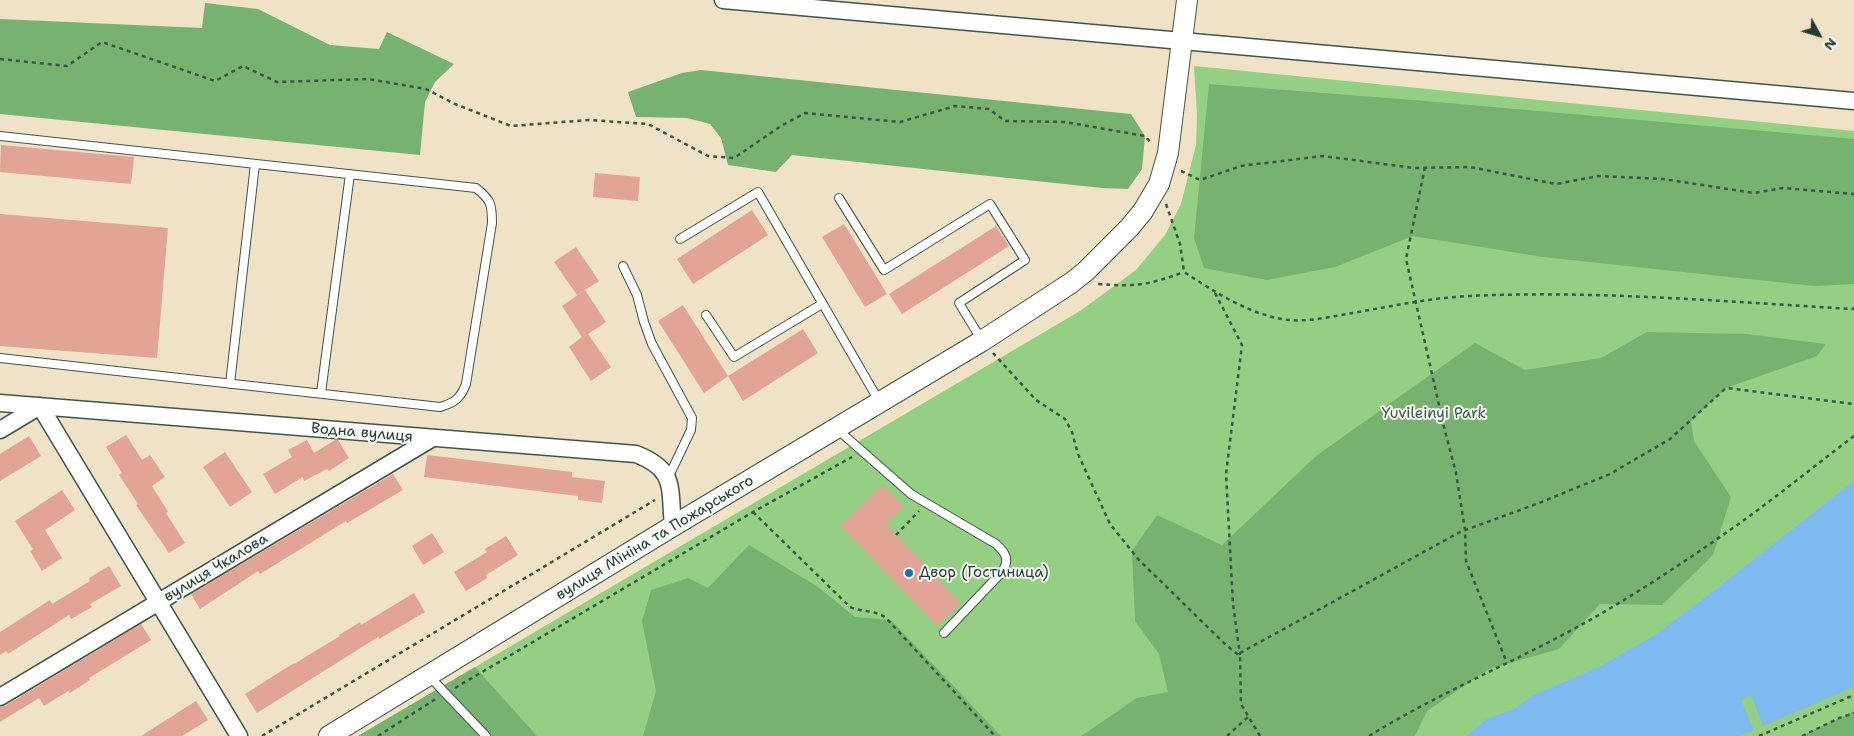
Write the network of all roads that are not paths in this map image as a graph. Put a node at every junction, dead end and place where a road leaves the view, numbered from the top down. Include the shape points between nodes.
1 (723, 0) edge
2 (1187, 0) edge
3 (1182, 41) junction
4 (1854, 101) edge
5 (0, 136) edge
6 (255, 164) junction
7 (350, 174) junction
8 (839, 198) dead end
9 (680, 239) dead end
10 (623, 266) dead end
11 (822, 304) junction
12 (706, 314) dead end
13 (982, 341) junction
14 (0, 358) edge
15 (230, 384) junction
16 (321, 393) junction
17 (1, 402) edge
18 (880, 402) junction
19 (40, 406) junction
20 (837, 428) junction
21 (0, 430) edge
22 (431, 439) junction
23 (669, 484) junction
24 (673, 526) junction
25 (158, 602) junction
26 (944, 633) dead end
27 (428, 675) junction
28 (0, 697) edge
29 (239, 736) edge
30 (329, 736) edge
31 (486, 736) edge

1 - 3 street
2 - 3 street, вулиця Мініна та Пожарського
3 - 4 street
3 - 13 street, вулиця Мініна та Пожарського via 1166,160 1159,184 1147,205 1100,258 1071,283
5 - 6 lane
6 - 7 lane
6 - 15 lane
7 - 16 lane
7 - 16 lane via 476,188 488,197 492,223 466,384 453,403 440,407
8 - 13 lane via 884,270 990,204 1025,260 959,303
9 - 11 lane via 758,192
10 - 23 lane via 637,295 652,344 692,418 691,430
11 - 12 lane via 734,357
11 - 18 lane
13 - 18 street, вулиця Мініна та Пожарського
14 - 15 lane
15 - 16 lane
17 - 19 street, Водна вулиця
18 - 20 street, вулиця Мініна та Пожарського
19 - 21 street
19 - 22 street, Водна вулиця
19 - 25 street
20 - 24 street, вулиця Мініна та Пожарського
20 - 26 lane via 896,482 1004,551 1007,559 1002,572
22 - 23 street, Водна вулиця via 636,454 660,467
22 - 25 street, вулиця Чкалова
23 - 24 street
24 - 27 street, вулиця Мініна та Пожарського
25 - 28 street, вулиця Чкалова
25 - 29 street
27 - 30 street, вулиця Мініна та Пожарського
27 - 31 lane

